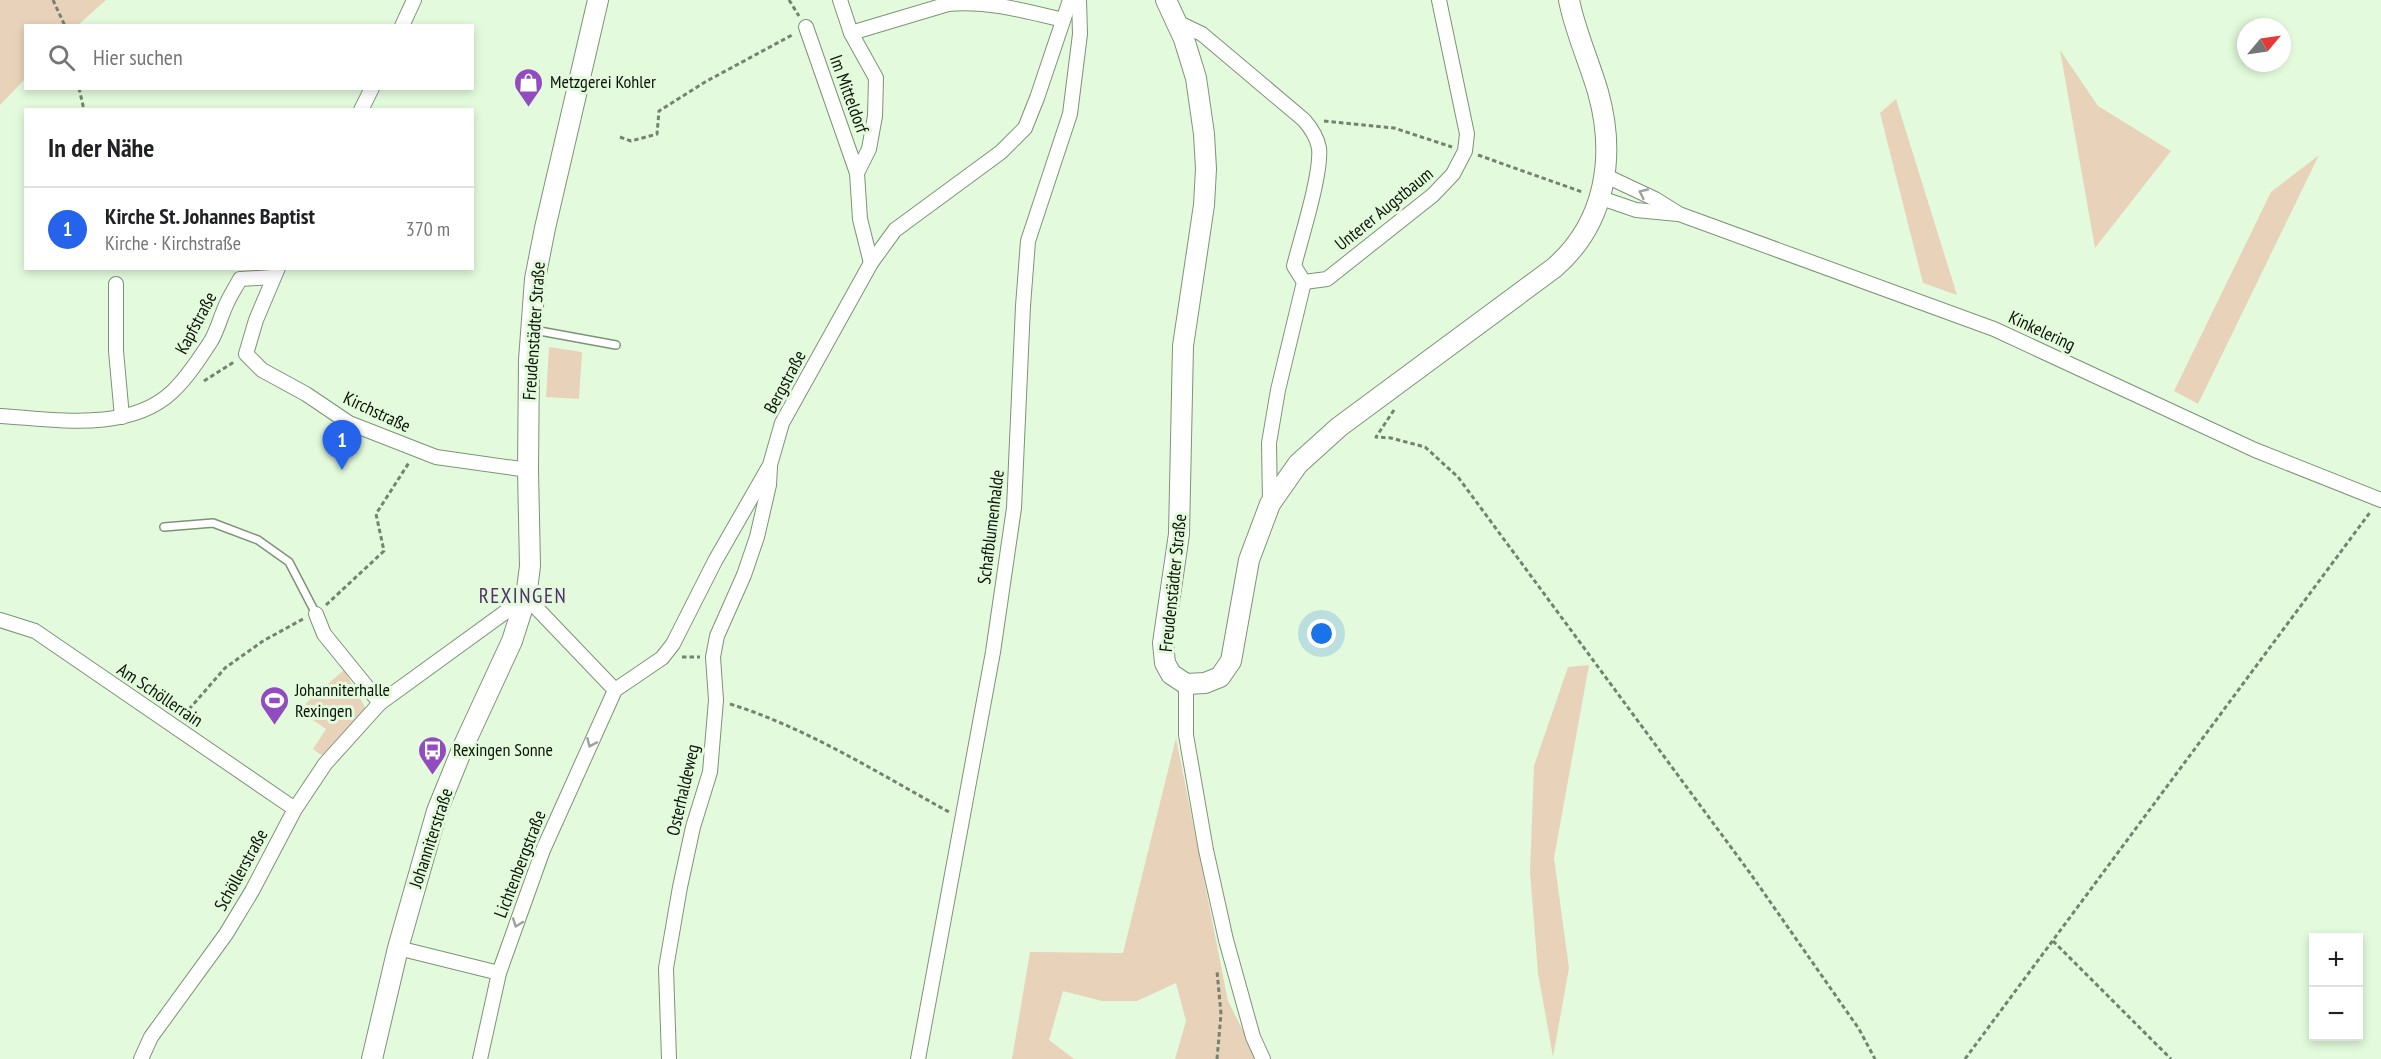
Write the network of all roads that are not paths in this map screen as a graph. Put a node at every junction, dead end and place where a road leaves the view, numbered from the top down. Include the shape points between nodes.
1 (414, 0) edge
2 (598, 0) edge
3 (840, 0) edge
4 (1070, 0) edge
5 (1079, 0) edge
6 (1166, 0) edge
7 (1439, 0) edge
8 (1569, 0) edge
9 (963, 1) edge
10 (1063, 20) junction
11 (1177, 22) junction
12 (403, 24) edge
13 (806, 27) road end
14 (851, 33) junction
15 (371, 90) edge
16 (362, 108) edge
17 (857, 173) junction
18 (1606, 176) junction
19 (1601, 198) junction
20 (1680, 214) junction
21 (871, 263) junction
22 (275, 273) edge
23 (1304, 282) junction
24 (117, 284) dead end
25 (532, 329) junction
26 (616, 345) dead end
27 (0, 416) edge
28 (122, 417) junction
29 (770, 465) junction
30 (528, 470) junction
31 (2380, 500) edge
32 (1270, 504) junction
33 (164, 527) dead end
34 (526, 597) junction
35 (316, 614) joint
36 (0, 620) edge
37 (1186, 684) junction
38 (615, 690) junction
39 (380, 703) junction
40 (295, 808) junction
41 (398, 948) junction
42 (499, 973) junction
43 (141, 1059) edge
44 (372, 1059) edge
45 (480, 1059) edge
46 (669, 1059) edge
47 (918, 1059) edge
48 (1263, 1059) edge

1 - 12 street
2 - 25 street, Freudenstädter Straße via 545,228 535,279
3 - 14 street, Im Mitteldorf
4 - 10 street, Bergstraße
5 - 47 street, Schafblumenhalde via 1080,34 1070,114 1029,241 1014,508 993,652
6 - 11 street, Freudenstädter Straße
7 - 23 street, Unterer Augstbaum via 1467,134 1453,174 1327,279
8 - 18 street via 1599,94 1607,142
9 - 10 street, Im Mitteldorf via 1018,8
9 - 14 street, Im Mitteldorf
10 - 21 street, Bergstraße via 1025,128 1001,152 895,230
11 - 23 street via 1202,34 1304,120 1317,139 1319,159 1294,266
11 - 37 street, Freudenstädter Straße via 1196,78 1206,169 1183,346 1179,534 1163,643 1165,663 1171,674
13 - 17 street, Im Mitteldorf
14 - 17 street, Im Mitteldorf via 876,78 875,116 868,149
15 - 16 street
17 - 21 street, Im Mitteldorf via 860,219
18 - 19 street
20 -> 18 street, Kinkelering
19 - 20 street, Kinkelering via 1636,210
19 - 32 street via 1578,244 1566,258 1339,427 1298,465
20 - 31 street, Kinkelering via 1994,328 2255,450
21 - 29 street, Bergstraße via 782,423
22 - 28 street, Kapfstraße via 240,279 212,338 180,384 143,410
22 - 30 street, Kirchstraße via 246,354 262,370 349,423 435,457
23 - 32 street via 1269,443
24 - 28 street via 116,351
25 - 26 lane
25 - 30 street, Freudenstädter Straße
27 - 28 street, Kapfstraße via 56,420
29 - 38 street, Bergstraße via 673,644 662,658
29 - 46 street, Osterhaldeweg via 757,537 717,636 713,657 716,700 710,772 690,837 666,968
30 - 34 street, Freudenstädter Straße via 530,566
32 - 37 street via 1249,560 1231,660 1220,677
33 - 35 lane via 213,523 258,540 289,562
34 - 38 street
34 - 39 street, Schöllerstraße
34 - 41 street, Johanniterstraße via 512,641 437,811
35 - 39 street via 324,634
36 - 40 street, Am Schöllerrain via 35,631
37 - 48 street via 1185,735 1206,850 1226,940 1253,1037
38 -> 42 street, Lichtenbergstraße via 543,850
39 - 40 street, Schöllerstraße via 326,764
40 - 43 street, Schöllerstraße via 226,934 151,1037
41 - 42 street
41 - 44 street, Johanniterstraße
42 - 45 street, Lichtenbergstraße

